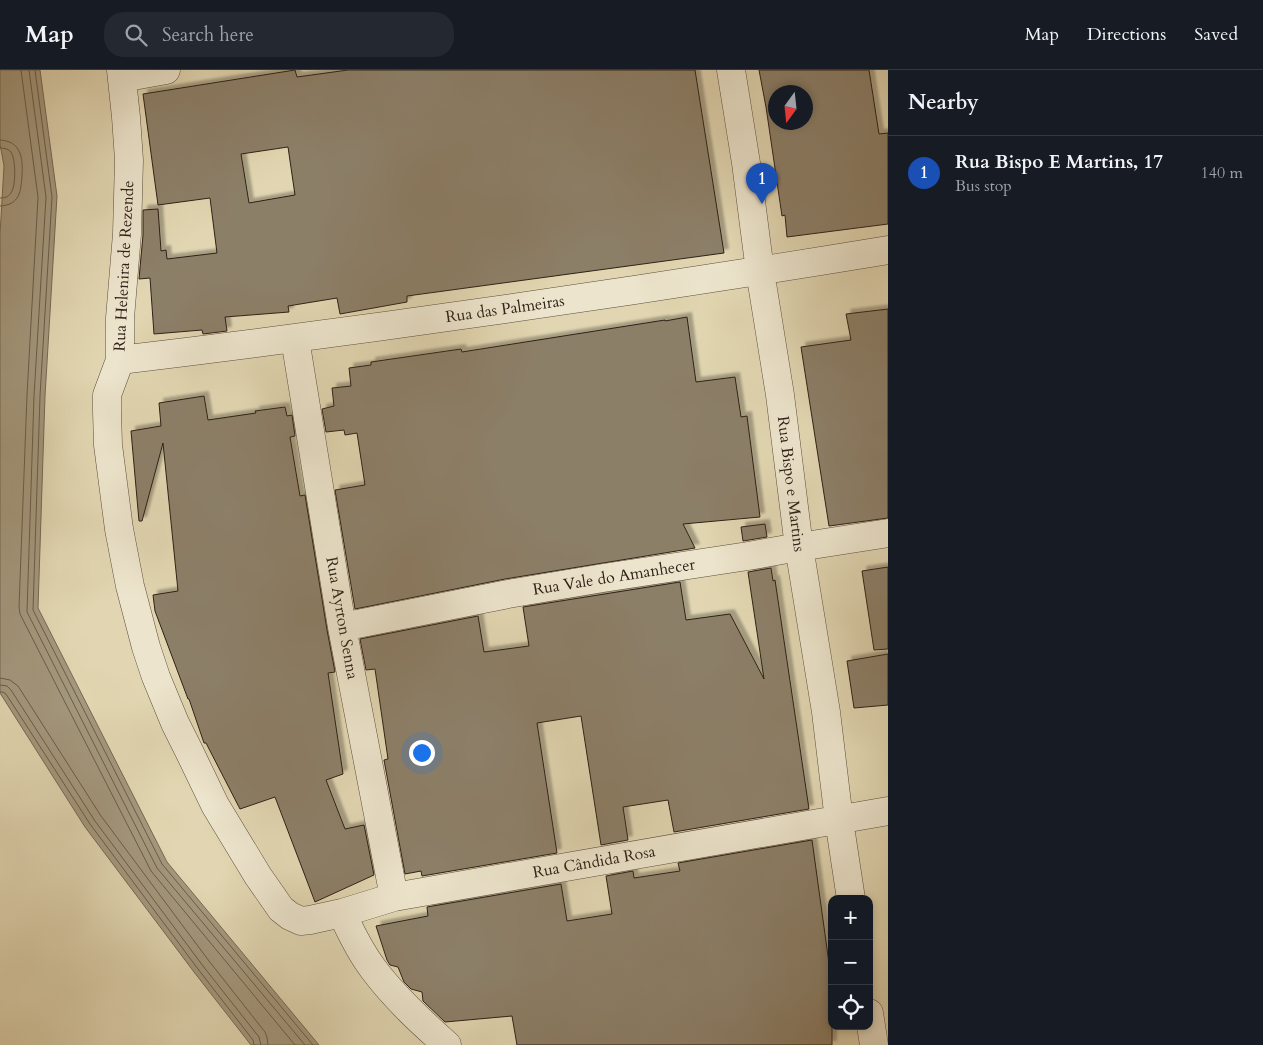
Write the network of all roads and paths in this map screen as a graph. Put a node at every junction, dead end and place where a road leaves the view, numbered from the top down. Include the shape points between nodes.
1 (166, 70) edge
2 (731, 70) edge
3 (121, 74) edge
4 (888, 250) edge
5 (760, 271) junction
6 (295, 339) junction
7 (120, 360) junction
8 (888, 533) edge
9 (799, 547) junction
10 (342, 627) junction
11 (888, 811) edge
12 (839, 820) junction
13 (850, 895) edge
14 (394, 897) junction
15 (342, 913) junction
16 (301, 920) joint
17 (872, 1030) edge
18 (447, 1045) edge
19 (874, 1045) edge

1 - 3 street
2 - 5 street, Rua Bispo e Martins
3 - 7 street, Rua Helenira de Rezende via 129,160
4 - 5 street, Rua das Palmeiras
5 - 6 street, Rua das Palmeiras
5 - 9 street, Rua Bispo e Martins
6 - 7 street, Rua das Palmeiras
6 - 10 street, Rua Ayrton Senna
7 - 16 street, Rua Helenira de Rezende via 107,395 108,445 119,529 146,647 174,723 215,805 281,909
8 - 9 street, Rua Vale do Amanhecer
9 - 10 street, Rua Vale do Amanhecer via 508,594
9 - 12 street, Rua Bispo e Martins via 826,712
10 - 14 street, Rua Ayrton Senna
11 - 12 street, Rua Cândida Rosa
12 - 13 street, Rua Bispo e Martins
12 - 14 street, Rua Cândida Rosa
14 - 15 street, Rua Cândida Rosa
15 - 16 street, Rua Cândida Rosa
15 - 18 street via 357,943 389,989
17 - 19 street

